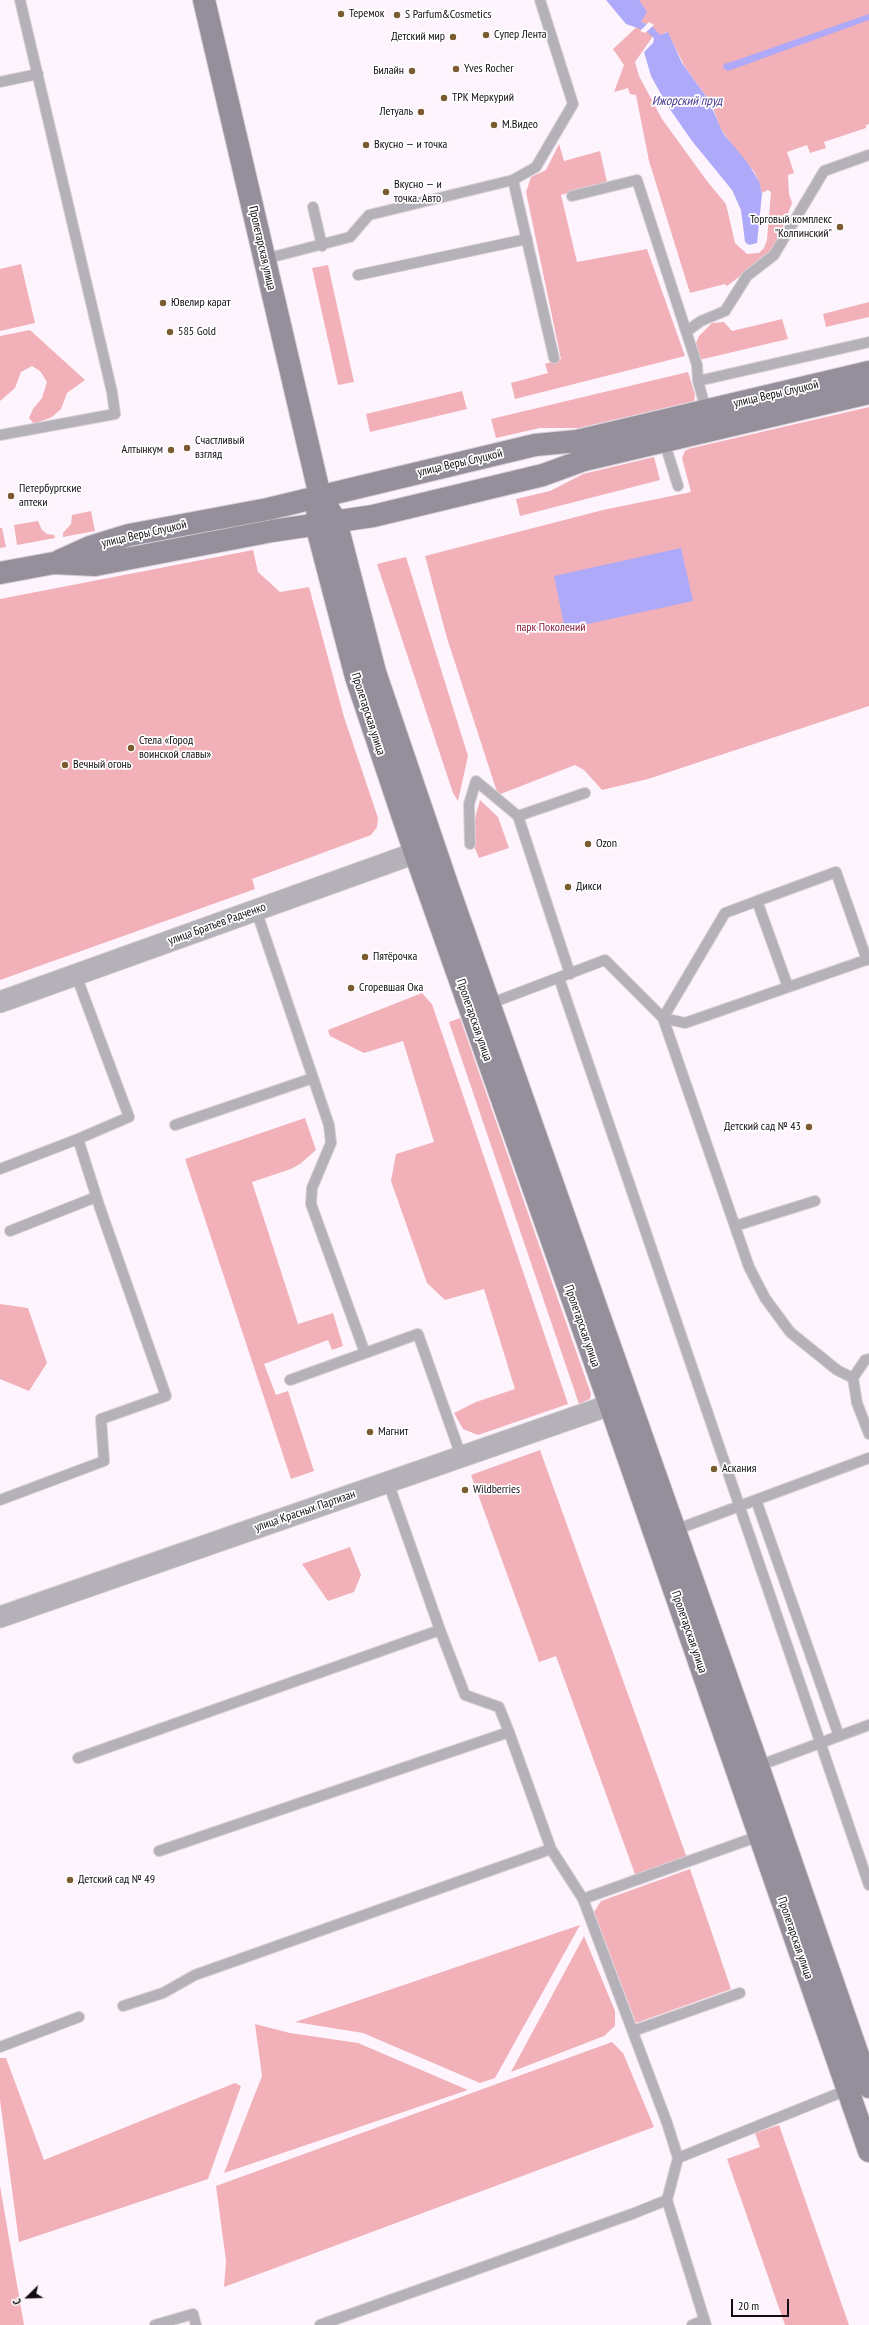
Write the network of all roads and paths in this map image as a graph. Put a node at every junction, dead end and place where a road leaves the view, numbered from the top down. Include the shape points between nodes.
1 (20, 0) edge
2 (204, 0) edge
3 (540, 0) edge
4 (38, 74) junction
5 (0, 82) edge
6 (869, 156) edge
7 (513, 180) junction
8 (572, 196) dead end
9 (313, 207) dead end
10 (526, 238) junction
11 (322, 246) junction
12 (265, 259) junction
13 (358, 275) dead end
14 (687, 331) junction
15 (869, 342) edge
16 (554, 358) dead end
17 (869, 372) edge
18 (698, 381) junction
19 (869, 393) edge
20 (706, 410) junction
21 (0, 435) edge
22 (664, 441) junction
23 (678, 486) dead end
24 (320, 496) junction
25 (326, 523) junction
26 (54, 564) junction
27 (0, 573) edge
28 (585, 793) dead end
29 (518, 816) junction
30 (470, 844) dead end
31 (425, 850) junction
32 (757, 901) junction
33 (256, 910) junction
34 (868, 959) edge
35 (570, 974) junction
36 (76, 975) junction
37 (559, 978) junction
38 (788, 987) junction
39 (0, 1002) edge
40 (489, 1004) junction
41 (663, 1018) junction
42 (313, 1078) junction
43 (176, 1125) dead end
44 (78, 1140) junction
45 (0, 1169) edge
46 (96, 1197) junction
47 (815, 1201) dead end
48 (735, 1226) junction
49 (10, 1231) dead end
50 (365, 1353) junction
51 (869, 1359) edge
52 (853, 1378) junction
53 (290, 1380) dead end
54 (610, 1405) junction
55 (869, 1434) edge
56 (462, 1456) junction
57 (869, 1458) edge
58 (388, 1482) junction
59 (0, 1500) edge
60 (756, 1500) junction
61 (739, 1506) junction
62 (675, 1530) junction
63 (0, 1617) edge
64 (440, 1630) junction
65 (869, 1725) edge
66 (509, 1732) junction
67 (839, 1736) junction
68 (820, 1743) junction
69 (78, 1758) dead end
70 (758, 1766) junction
71 (759, 1836) junction
72 (551, 1848) junction
73 (158, 1851) dead end
74 (869, 1885) edge
75 (584, 1899) junction
76 (740, 1993) dead end
77 (123, 2006) dead end
78 (78, 2017) dead end
79 (633, 2031) junction
80 (0, 2047) edge
81 (869, 2087) edge
82 (847, 2090) junction
83 (869, 2151) edge
84 (678, 2158) junction
85 (666, 2200) junction
86 (705, 2323) edge
87 (155, 2325) edge
88 (196, 2325) edge
89 (320, 2325) edge
90 (692, 2325) edge

1 - 4 lane
2 - 12 main road, Пролетарская улица
3 - 7 lane via 573,104 536,167
4 - 5 lane
4 - 21 lane via 115,414
6 - 14 lane via 824,171 774,256 747,276 725,311 701,321
7 - 10 lane
7 - 11 lane via 369,215 350,237
8 - 14 lane via 637,180
9 - 11 lane
10 - 13 lane
10 - 16 lane
11 - 12 lane
12 - 24 main road, Пролетарская улица
14 - 18 lane via 698,365
15 - 18 lane
17 - 20 main road, улица Веры Слуцкой
18 - 20 lane
19 - 22 main road, улица Веры Слуцкой
20 - 24 main road, улица Веры Слуцкой via 577,441 535,446
22 - 23 lane
22 - 25 main road, улица Веры Слуцкой via 584,460 535,477 373,516
24 - 25 main road, Пролетарская улица
24 - 26 main road, улица Веры Слуцкой via 268,509 129,535 90,547
25 - 26 main road, улица Веры Слуцкой via 95,565
25 - 31 main road, Пролетарская улица via 375,672
26 - 27 main road, улица Веры Слуцкой
28 - 29 lane
29 - 30 lane via 476,781 468,804
29 - 35 lane
31 - 33 street, улица Братьев Радченко
31 - 40 main road, Пролетарская улица
31 - 54 main road, Пролетарская улица
32 - 34 lane via 836,872
32 - 38 lane
32 - 41 lane via 724,912
33 - 36 street, улица Братьев Радченко
33 - 42 lane
34 - 38 lane
35 - 37 lane
35 - 41 lane via 605,960
36 - 39 street, улица Братьев Радченко
36 - 44 lane via 129,1117
37 - 40 lane
37 - 61 lane
38 - 41 lane via 685,1023
40 - 62 main road, Пролетарская улица
41 - 48 lane
42 - 43 lane
42 - 50 lane via 329,1125 331,1143 312,1188 311,1204
44 - 45 lane
44 - 46 lane
46 - 49 lane
46 - 59 lane via 166,1396 101,1419 104,1461
47 - 48 lane
48 - 52 lane via 749,1267 765,1298 790,1332 837,1370
50 - 53 lane
50 - 56 lane via 418,1334
51 - 52 lane via 865,1360
52 - 55 lane via 857,1403
54 - 56 street, улица Красных Партизан
54 - 71 main road, Пролетарская улица
56 - 58 street, улица Красных Партизан
57 - 60 lane
58 - 63 street, улица Красных Партизан
58 - 64 lane
60 - 61 lane
60 - 67 lane
61 - 62 lane
61 - 68 lane
62 - 70 main road, Пролетарская улица
64 - 66 lane via 465,1696 499,1707
64 - 69 lane
65 - 67 lane
66 - 72 lane
66 - 73 lane
67 - 68 lane
68 - 70 lane
68 - 74 lane
70 - 81 main road, Пролетарская улица
71 - 75 lane
71 - 82 main road, Пролетарская улица
72 - 75 lane
72 - 77 lane via 195,1975 163,1993
75 - 79 lane
76 - 79 lane
78 - 80 lane
79 - 84 lane
82 - 83 main road, Пролетарская улица
82 - 84 lane
84 - 85 lane
85 - 86 lane
85 - 89 lane
86 - 90 lane
87 - 88 lane via 193,2314

